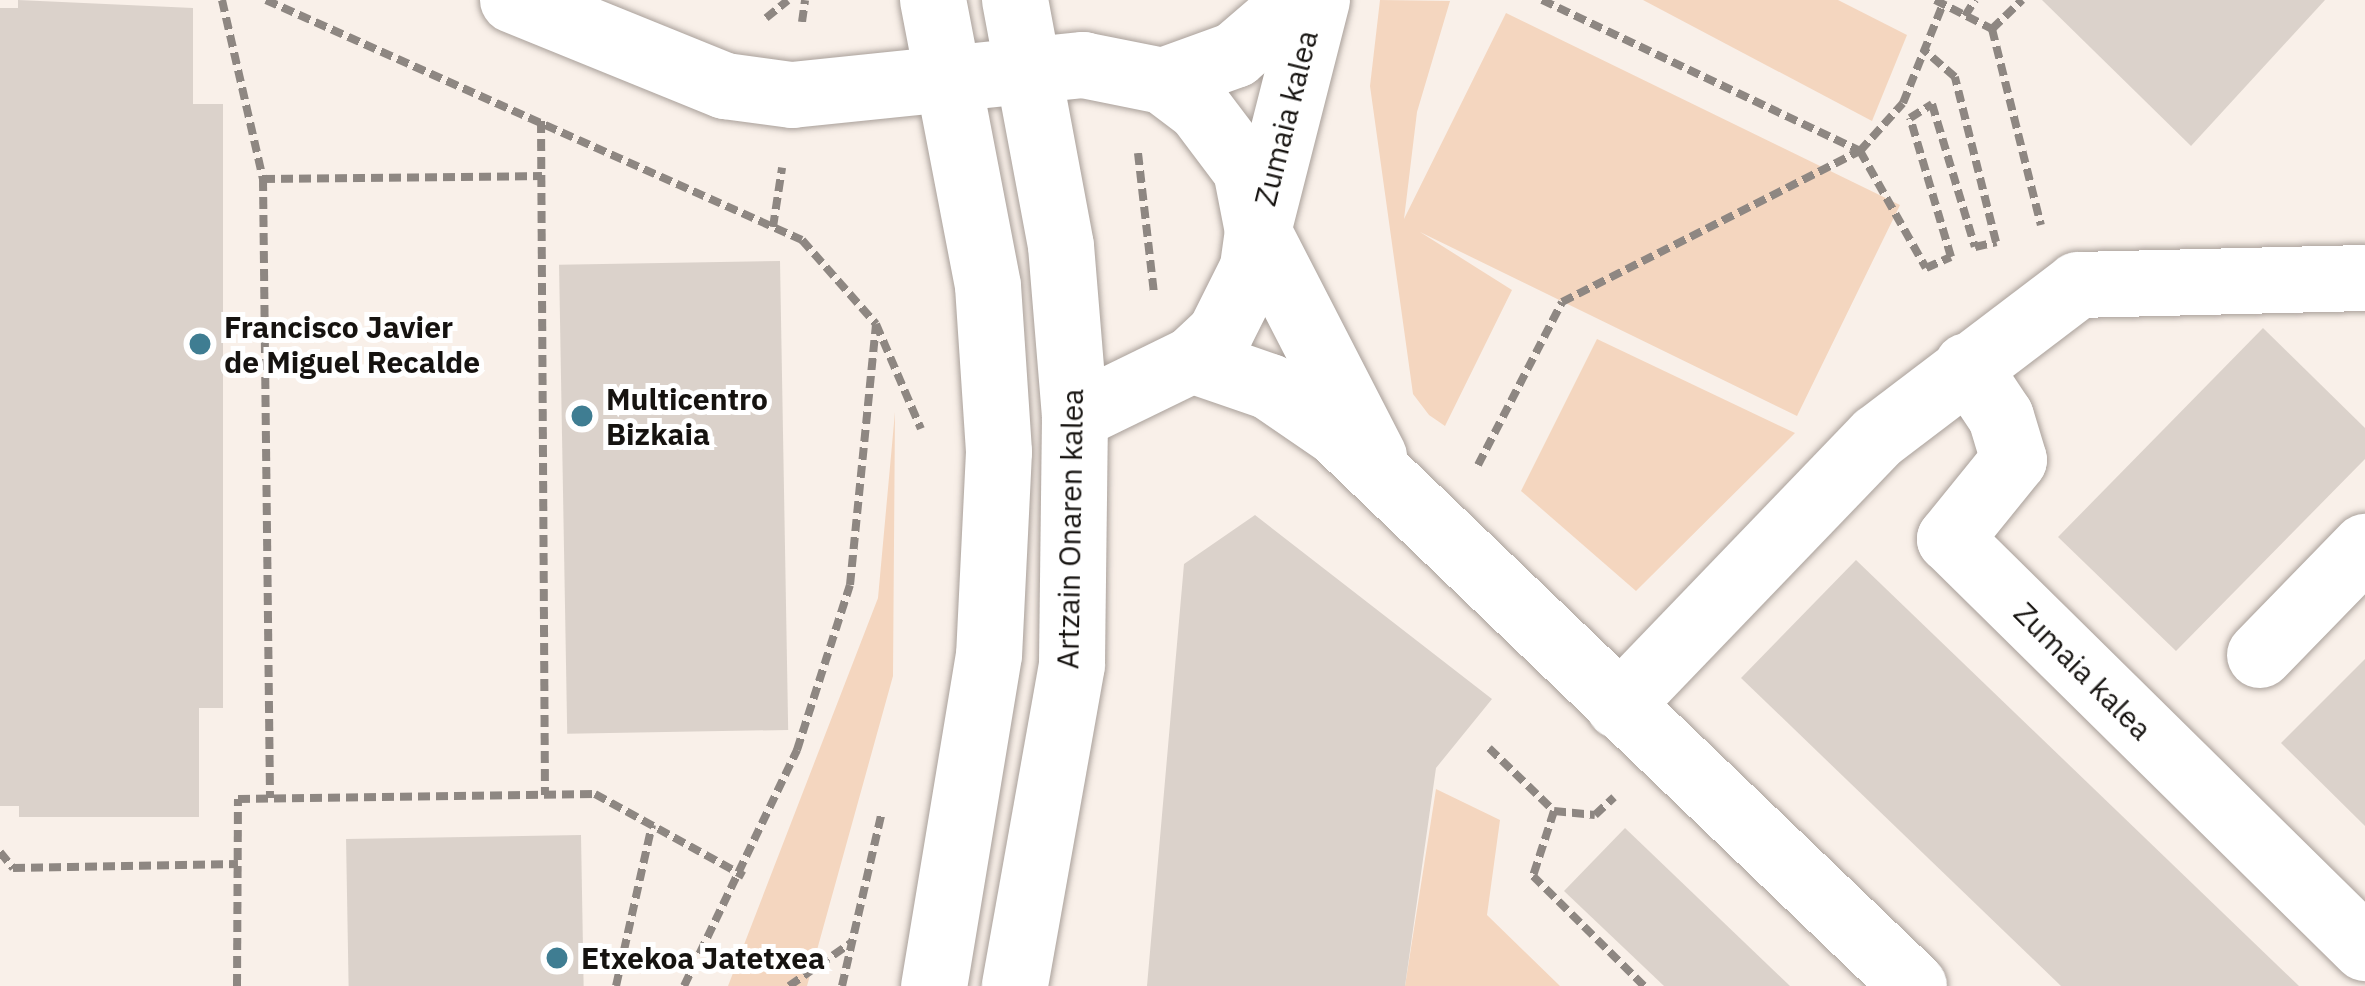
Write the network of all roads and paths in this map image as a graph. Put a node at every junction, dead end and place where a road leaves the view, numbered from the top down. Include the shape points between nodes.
1 (222, 0) edge
2 (266, 0) edge
3 (513, 0) edge
4 (933, 0) edge
5 (1015, 0) edge
6 (1299, 0) edge
7 (1316, 0) edge
8 (1542, 0) edge
9 (1975, 0) edge
10 (2021, 0) edge
11 (1939, 2) edge
12 (1965, 16) junction
13 (1993, 29) junction
14 (1923, 50) junction
15 (1035, 69) junction
16 (1163, 81) junction
17 (956, 83) junction
18 (1903, 103) junction
19 (1915, 116) junction
20 (541, 121) junction
21 (1137, 141) dead end
22 (1860, 151) junction
23 (542, 176) junction
24 (263, 179) junction
25 (1258, 231) junction
26 (2044, 237) dead end
27 (2365, 278) edge
28 (876, 324) junction
29 (1175, 339) junction
30 (1967, 367) junction
31 (1076, 417) junction
32 (922, 455) dead end
33 (1470, 479) dead end
34 (1394, 491) junction
35 (2365, 547) edge
36 (2260, 655) dead end
37 (1619, 706) junction
38 (1489, 748) dead end
39 (1623, 788) dead end
40 (545, 795) junction
41 (886, 797) dead end
42 (270, 798) junction
43 (1554, 811) junction
44 (652, 825) junction
45 (0, 852) edge
46 (238, 864) junction
47 (744, 876) junction
48 (852, 942) junction
49 (2365, 948) edge
50 (236, 986) edge
51 (616, 986) edge
52 (684, 986) edge
53 (789, 986) edge
54 (842, 986) edge
55 (934, 986) edge
56 (1015, 986) edge
57 (1644, 986) edge
58 (1914, 986) edge

1 - 24 path
2 - 20 path
3 - 17 street via 725,86 814,98
4 - 17 street
5 - 15 street, Artzain Onaren kalea
6 - 16 street via 1235,55
7 - 25 street, Zumaia kalea
8 - 22 path
9 - 12 path
10 - 13 path
11 - 12 path
11 - 14 path
12 - 13 path
13 - 26 path
14 - 18 path
14 - 19 path via 1954,77 1996,242 1976,247 1932,104
15 - 16 street via 1130,69
15 - 17 street
15 - 31 street, Artzain Onaren kalea
16 - 25 street via 1200,109 1246,170
17 - 55 street via 988,286 996,592 967,823
18 - 19 path
18 - 22 path
19 - 22 path via 1951,257 1926,268
20 - 23 path
20 - 28 path via 802,241
21 - 29 path
22 - 33 path via 1562,302
23 - 24 path
23 - 40 path
24 - 42 path
25 - 29 street via 1240,303
25 - 34 street, Zumaia kalea
27 - 30 street via 2078,285
28 - 32 path
28 - 47 path via 850,585
29 - 31 street
29 - 34 street, Zumaia kalea via 1270,387 1337,433
30 - 37 street via 1878,436
30 - 49 street, Zumaia kalea via 2001,417 2014,460 1950,539
31 - 56 street, Artzain Onaren kalea via 1072,665
34 - 37 street, Zumaia kalea
35 - 36 street
37 - 58 street, Zumaia kalea
38 - 43 path
39 - 43 path via 1595,815
40 - 42 path
40 - 44 path via 595,794
41 - 48 path
42 - 46 path via 238,799
43 - 57 path via 1533,876
44 - 47 path
44 - 51 path
45 - 46 path via 13,868
46 - 50 path
47 - 52 path
48 - 53 path
48 - 54 path

